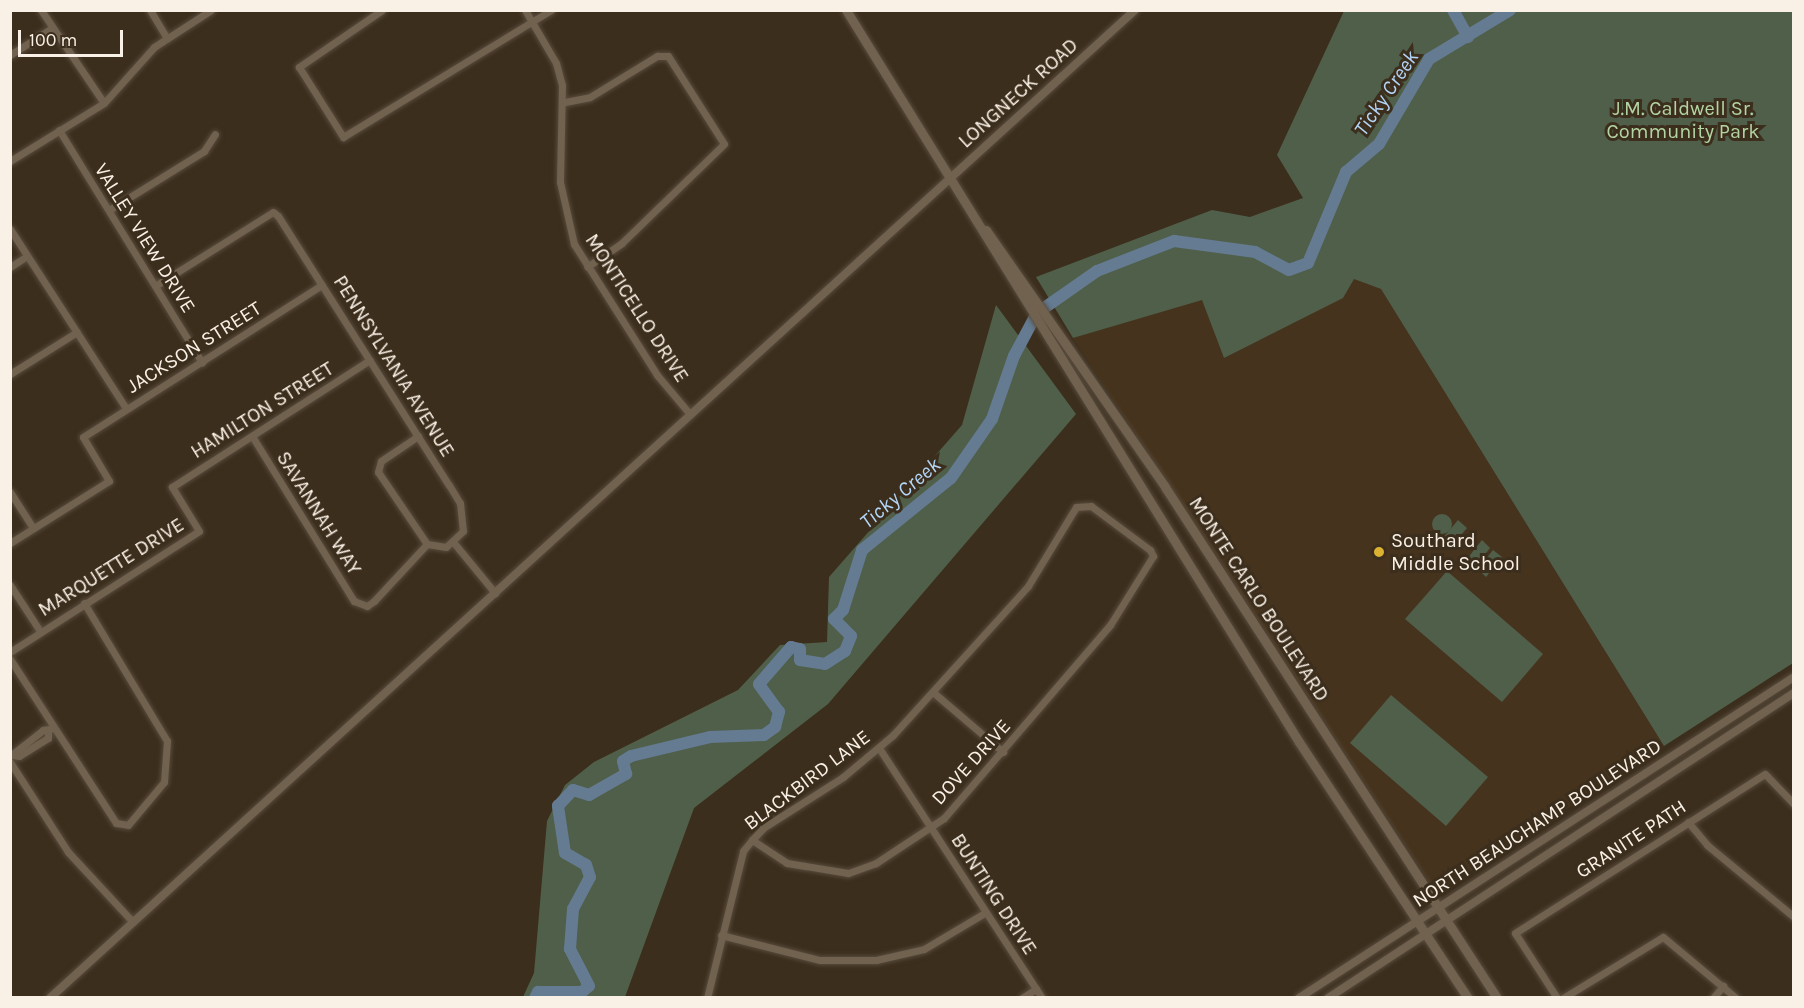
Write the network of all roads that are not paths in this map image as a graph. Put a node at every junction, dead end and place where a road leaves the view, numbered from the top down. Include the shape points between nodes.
1 (42, 10) edge
2 (150, 10) edge
3 (211, 10) edge
4 (382, 10) edge
5 (525, 10) edge
6 (551, 10) edge
7 (846, 10) edge
8 (1135, 10) edge
9 (533, 22) junction
10 (52, 28) junction
11 (167, 38) junction
12 (10, 55) edge
13 (565, 102) junction
14 (104, 103) junction
15 (58, 130) junction
16 (215, 134) dead end
17 (10, 160) edge
18 (950, 177) junction
19 (109, 210) junction
20 (982, 227) junction
21 (10, 229) edge
22 (27, 256) junction
23 (10, 267) edge
24 (587, 267) junction
25 (322, 285) junction
26 (155, 286) junction
27 (77, 332) junction
28 (370, 360) junction
29 (202, 362) junction
30 (10, 374) edge
31 (126, 408) junction
32 (689, 413) junction
33 (252, 435) junction
34 (418, 436) junction
35 (10, 492) edge
36 (1076, 507) joint
37 (33, 528) junction
38 (199, 531) joint
39 (10, 543) edge
40 (454, 543) junction
41 (427, 544) junction
42 (10, 585) edge
43 (495, 593) junction
44 (84, 603) junction
45 (40, 631) junction
46 (10, 652) edge
47 (10, 659) edge
48 (1794, 677) edge
49 (934, 693) junction
50 (1794, 693) edge
51 (51, 730) junction
52 (879, 748) junction
53 (1003, 752) junction
54 (11, 758) edge
55 (1794, 804) edge
56 (1688, 822) junction
57 (930, 827) junction
58 (752, 840) junction
59 (1437, 907) junction
60 (986, 912) junction
61 (1794, 917) edge
62 (1418, 919) junction
63 (1446, 920) junction
64 (132, 921) junction
65 (1427, 932) junction
66 (722, 935) junction
67 (1723, 986) junction
68 (1036, 988) junction
69 (50, 998) edge
70 (707, 998) edge
71 (1022, 998) edge
72 (1042, 998) edge
73 (1299, 998) edge
74 (1328, 998) edge
75 (1468, 998) edge
76 (1497, 998) edge
77 (1557, 998) edge
78 (1563, 998) edge
79 (1713, 998) edge
80 (1736, 998) edge

1 - 10 street
2 - 11 street
3 - 11 street
4 - 9 street via 299,67 343,137
5 - 9 street, MONTICELLO DRIVE
6 - 9 street
7 - 18 main road, MONTE CARLO BOULEVARD
8 - 18 street, LONGNECK ROAD
9 - 13 street, MONTICELLO DRIVE via 556,63
10 - 12 street
10 - 14 street
11 - 14 street
13 - 24 street, MONTICELLO DRIVE via 562,202
13 - 24 street via 590,97 657,56 668,56 724,144 622,243
14 - 15 street
15 - 17 street
15 - 19 street, VALLEY VIEW DRIVE
16 - 19 street via 204,150
18 - 20 main road, MONTE CARLO BOULEVARD
18 - 32 street, LONGNECK ROAD
19 - 26 street, VALLEY VIEW DRIVE
20 - 59 main road, MONTE CARLO BOULEVARD via 1020,275 1165,487
20 - 62 main road, MONTE CARLO BOULEVARD via 1011,282 1299,742
21 - 22 street
22 - 23 street
22 - 27 street
24 - 32 street, MONTICELLO DRIVE via 657,375
25 - 26 street, PENNSYLVANIA AVENUE via 273,212
25 - 28 street, PENNSYLVANIA AVENUE
25 - 29 street, JACKSON STREET
26 - 29 street, VALLEY VIEW DRIVE
27 - 30 street
27 - 31 street
28 - 33 street, HAMILTON STREET
28 - 34 street, PENNSYLVANIA AVENUE
29 - 31 street, JACKSON STREET
31 - 37 street, JACKSON STREET via 83,437 109,481
32 - 43 street, LONGNECK ROAD
33 - 38 street, HAMILTON STREET via 172,487
33 - 41 street, SAVANNAH WAY via 361,605 374,601
34 - 40 street, PENNSYLVANIA AVENUE via 465,516
34 - 41 street via 378,466
35 - 37 street
36 - 49 street, BLACKBIRD LANE via 1028,586
36 - 53 street, DOVE DRIVE via 1091,506 1153,556 1110,626
37 - 39 street
38 - 44 street, MARQUETTE DRIVE
40 - 41 street
40 - 43 street
42 - 45 street
43 - 64 street, LONGNECK ROAD
44 - 45 street, MARQUETTE DRIVE
44 - 51 street via 161,727 170,754 155,797 122,826
45 - 46 street, MARQUETTE DRIVE
47 - 51 street
48 - 59 street, NORTH BEAUCHAMP BOULEVARD
49 - 52 street, BLACKBIRD LANE
49 - 53 street
50 - 63 street, NORTH BEAUCHAMP BOULEVARD
51 - 54 street via 48,738
52 - 57 street, BUNTING DRIVE
52 - 58 street, BLACKBIRD LANE
53 - 57 street, DOVE DRIVE via 953,810
54 - 64 street via 68,852
55 - 56 street, GRANITE PATH via 1765,774
56 - 61 street via 1707,845
56 - 77 street, GRANITE PATH via 1515,933
57 - 58 street, DOVE DRIVE via 876,863 848,873 788,863
57 - 60 street, BUNTING DRIVE
58 - 66 street, BLACKBIRD LANE via 733,875
59 - 62 street, NORTH BEAUCHAMP BOULEVARD
59 - 63 main road, MONTE CARLO BOULEVARD
60 - 66 street via 924,949 876,960 820,960
60 - 68 street, BUNTING DRIVE
62 - 65 main road, MONTE CARLO BOULEVARD
62 - 73 street, NORTH BEAUCHAMP BOULEVARD
63 - 65 street, NORTH BEAUCHAMP BOULEVARD
63 - 76 main road, MONTE CARLO BOULEVARD
64 - 69 street, LONGNECK ROAD
65 - 74 street, NORTH BEAUCHAMP BOULEVARD
65 - 75 main road, MONTE CARLO BOULEVARD
66 - 70 street, BLACKBIRD LANE
67 - 78 street via 1663,937
67 - 79 street
67 - 80 street
68 - 71 street
68 - 72 street, BUNTING DRIVE

